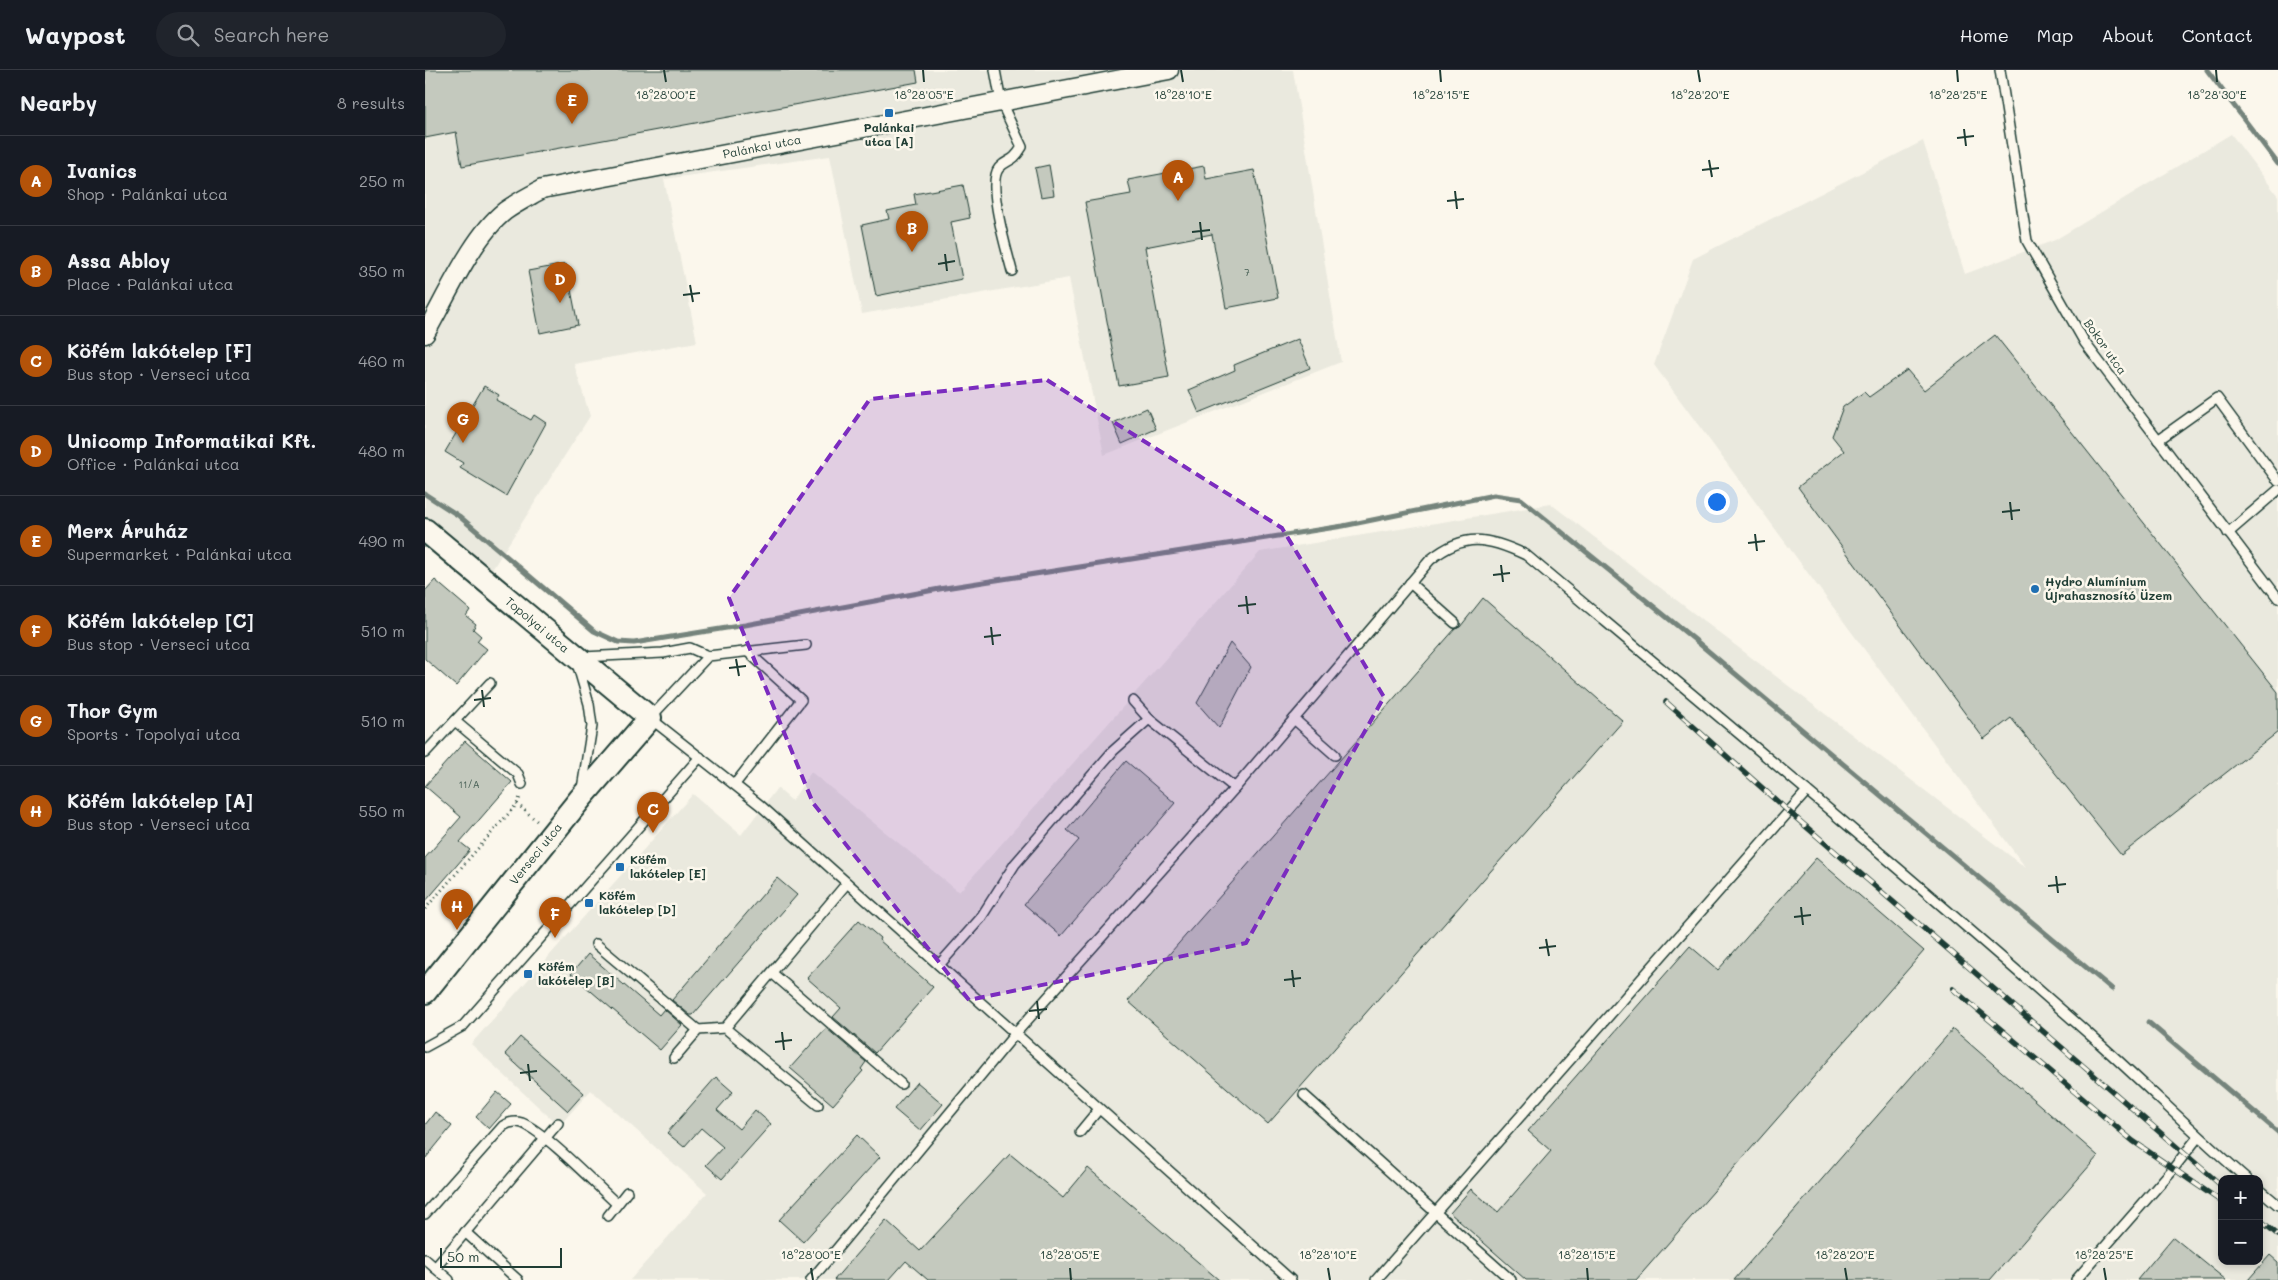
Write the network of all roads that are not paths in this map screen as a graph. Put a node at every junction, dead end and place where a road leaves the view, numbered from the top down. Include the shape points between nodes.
1 (995, 70) edge
2 (1169, 70) edge
3 (2000, 70) edge
4 (1001, 102) junction
5 (1012, 272) dead end
6 (425, 334) edge
7 (2158, 440) junction
8 (2278, 480) edge
9 (2278, 490) edge
10 (425, 530) edge
11 (2228, 533) junction
12 (1410, 583) junction
13 (2278, 598) edge
14 (1455, 623) dead end
15 (806, 645) dead end
16 (747, 651) junction
17 (708, 656) junction
18 (575, 658) junction
19 (490, 684) dead end
20 (1133, 701) dead end
21 (650, 718) junction
22 (1149, 719) junction
23 (1294, 719) junction
24 (455, 721) junction
25 (425, 753) edge
26 (1335, 755) dead end
27 (700, 757) junction
28 (522, 784) road end
29 (735, 784) junction
30 (1235, 788) junction
31 (1807, 791) junction
32 (581, 798) junction
33 (847, 883) junction
34 (596, 944) dead end
35 (939, 965) junction
36 (772, 972) junction
37 (425, 992) edge
38 (725, 1028) junction
39 (698, 1030) junction
40 (1015, 1034) junction
41 (425, 1047) edge
42 (674, 1058) dead end
43 (901, 1084) dead end
44 (1304, 1095) dead end
45 (818, 1105) dead end
46 (1099, 1109) junction
47 (558, 1123) dead end
48 (1081, 1132) dead end
49 (2198, 1137) junction
50 (545, 1139) junction
51 (2242, 1175) edge
52 (627, 1192) dead end
53 (2263, 1192) edge
54 (617, 1204) junction
55 (2278, 1205) edge
56 (1435, 1213) junction
57 (425, 1214) edge
58 (608, 1216) dead end
59 (465, 1232) junction
60 (425, 1259) edge
61 (435, 1268) junction
62 (449, 1280) edge
63 (518, 1280) edge
64 (811, 1280) edge
65 (1291, 1280) edge
66 (1376, 1280) edge
67 (1511, 1280) edge
68 (2076, 1280) edge

1 - 4 lane
2 - 4 street, Palánkai utca
3 - 7 lane, Bokor utca via 2027,241 2085,344
4 - 5 lane via 1022,147 1015,159 999,167 995,177 994,191
4 - 6 street, Palánkai utca via 542,189 505,212 488,230
7 - 8 lane via 2217,398
7 - 11 lane, Bokor utca
9 - 11 lane
10 - 18 street, Topolyai utca
11 - 13 lane, Bokor utca
12 - 14 lane
12 - 23 lane
12 - 31 lane via 1430,560 1453,544 1479,540 1494,542 1526,555
15 - 16 lane
16 - 17 lane
16 - 29 lane via 801,700
17 - 18 lane via 690,648 663,653
17 - 21 lane
18 - 21 street, Topolyai utca
18 - 32 lane via 592,726
19 - 24 lane
20 - 22 lane
21 - 27 lane
21 - 32 street, Verseci utca
22 - 30 lane
22 - 35 lane via 1113,751 1015,864 980,919
23 - 26 lane
23 - 30 lane
24 - 25 lane
24 - 28 lane via 519,774
27 - 29 lane
27 - 41 lane via 463,1026
29 - 33 lane
30 - 40 lane
31 - 49 lane via 2100,1044
31 - 56 lane
32 - 37 street, Verseci utca
33 - 35 lane
33 - 36 lane
34 - 39 lane
35 - 40 lane
36 - 38 lane
36 - 43 lane
38 - 39 lane
38 - 45 lane
39 - 42 lane
40 - 46 lane
40 - 64 lane
44 - 56 lane
46 - 48 lane
46 - 65 lane
47 - 50 lane
49 - 51 lane
49 - 68 lane
50 - 54 lane
50 - 57 lane via 524,1124 507,1124
50 - 59 lane
52 - 54 lane
53 - 55 lane
54 - 58 lane
56 - 66 lane
56 - 67 lane
59 - 61 lane
59 - 63 lane
60 - 61 lane
61 - 62 lane

